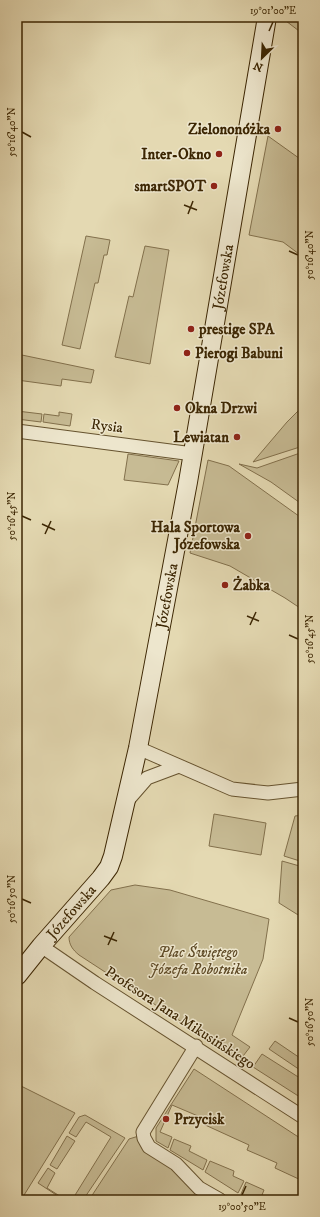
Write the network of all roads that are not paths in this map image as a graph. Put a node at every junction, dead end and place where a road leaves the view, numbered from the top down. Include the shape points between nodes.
1 (267, 17) edge
2 (17, 431) edge
3 (193, 454) junction
4 (138, 748) junction
5 (179, 766) junction
6 (303, 789) edge
7 (126, 802) junction
8 (41, 946) junction
9 (17, 976) edge
10 (196, 1046) junction
11 (303, 1116) edge
12 (220, 1200) edge

1 - 3 street, Józefowska
2 - 3 street, Rysia
3 - 4 street, Józefowska
4 - 5 street
4 - 7 street, Józefowska
5 - 6 street via 232,788 268,793
5 - 7 street via 147,778
7 - 8 street, Józefowska via 109,867
8 - 9 street, Józefowska
8 - 10 street, Profesora Jana Mikusińskiego
10 - 11 street, Profesora Jana Mikusińskiego
10 - 12 street via 143,1132 149,1147 176,1164 199,1188

